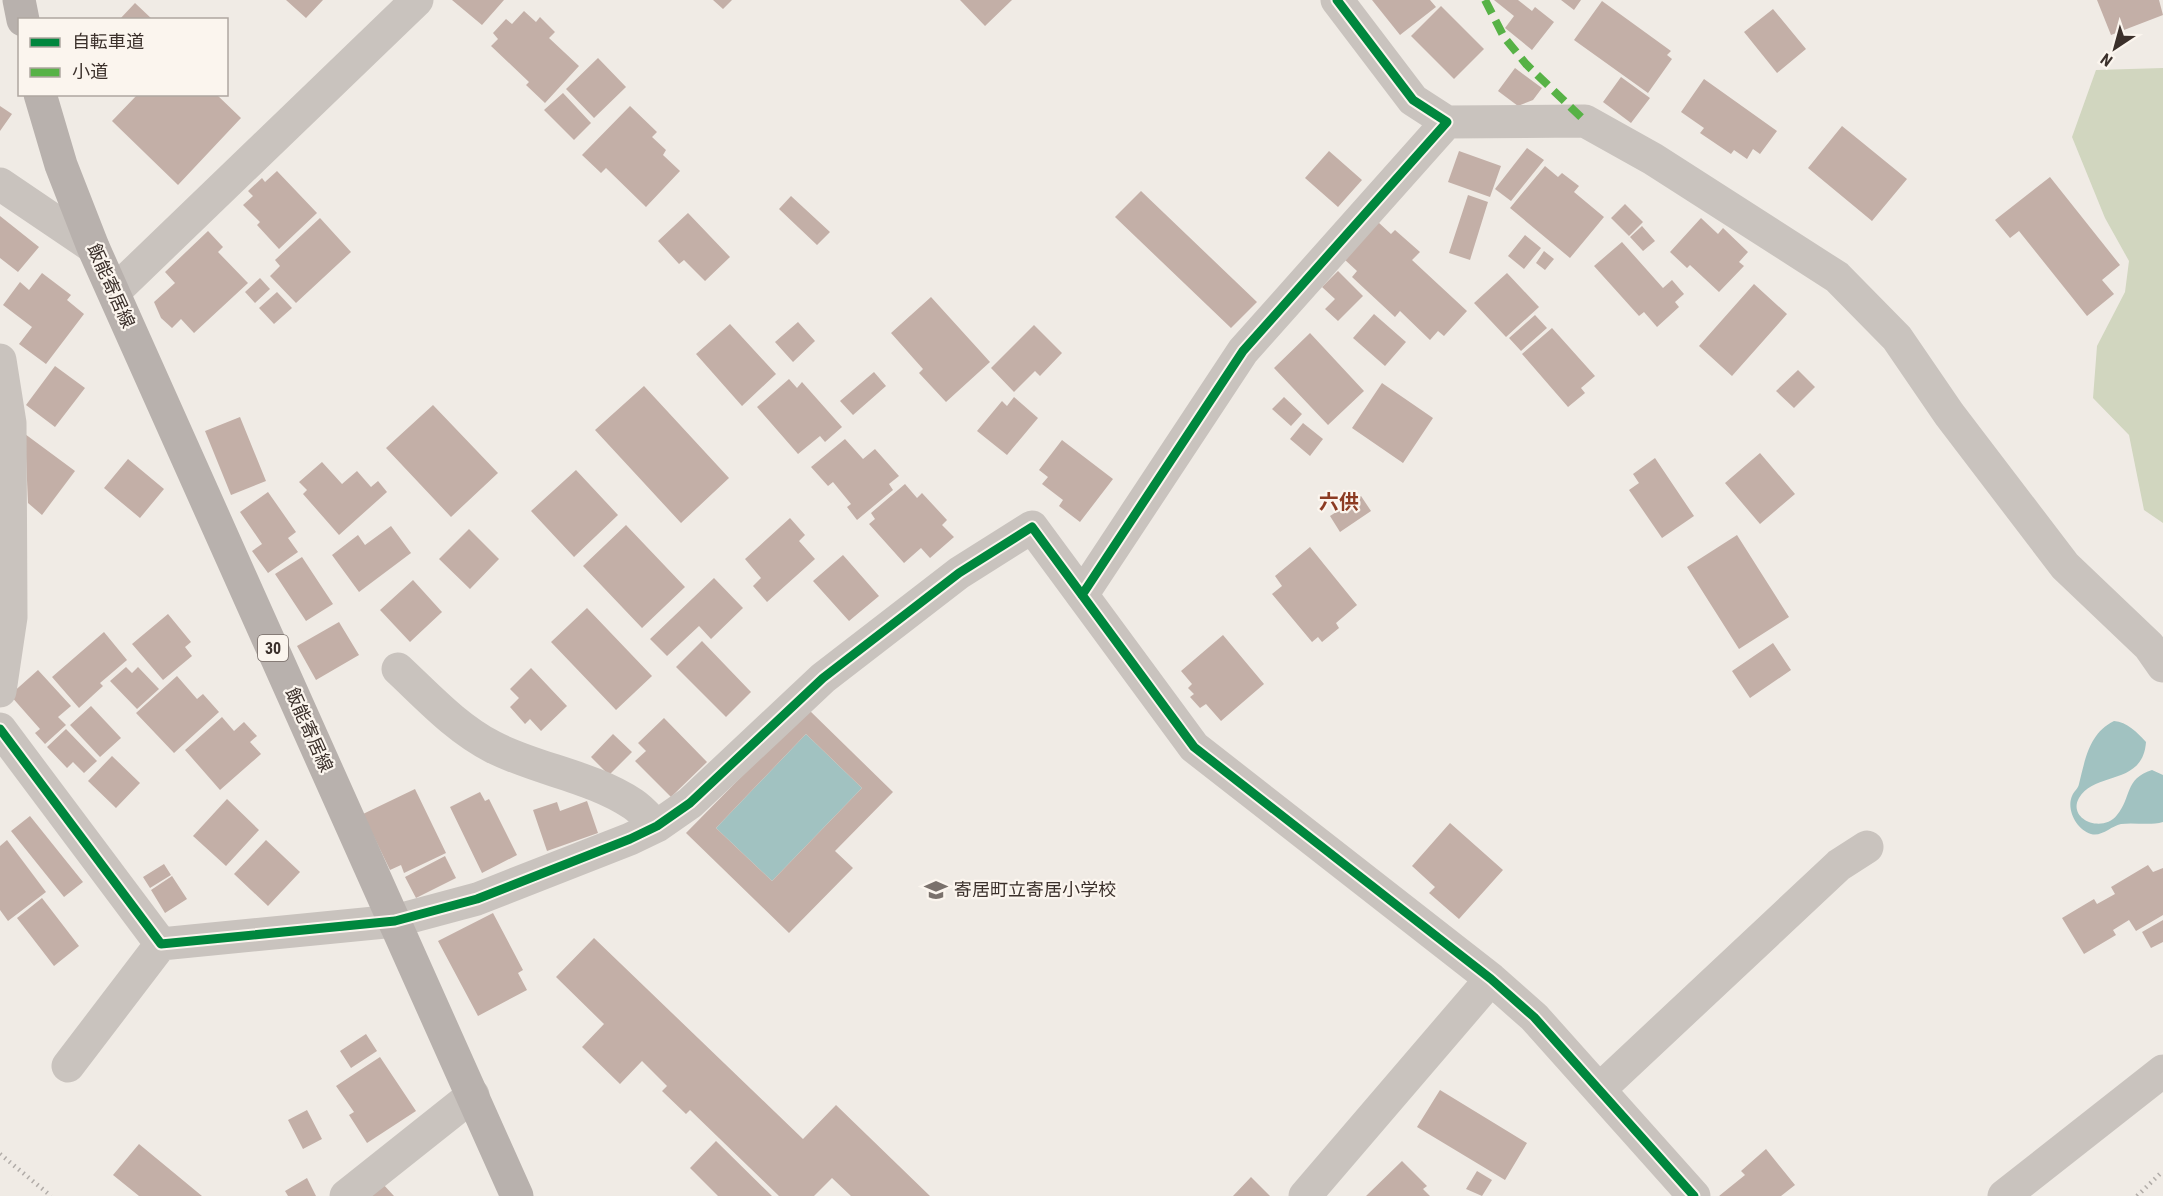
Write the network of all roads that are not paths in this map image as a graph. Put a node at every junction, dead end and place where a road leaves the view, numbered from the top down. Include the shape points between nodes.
1 (19, 0) edge
2 (417, 0) edge
3 (1337, 0) edge
4 (23, 18) edge
5 (41, 96) edge
6 (1447, 122) junction
7 (0, 184) edge
8 (93, 247) junction
9 (114, 292) junction
10 (0, 360) edge
11 (1082, 595) junction
12 (2163, 666) edge
13 (398, 669) dead end
14 (0, 691) edge
15 (0, 729) edge
16 (657, 826) junction
17 (1867, 847) dead end
18 (395, 921) junction
19 (161, 944) junction
20 (1491, 979) junction
21 (68, 1066) dead end
22 (2163, 1071) edge
23 (1600, 1089) junction
24 (473, 1095) junction
25 (346, 1196) edge
26 (517, 1196) edge
27 (1305, 1196) edge
28 (1694, 1196) edge
29 (2004, 1196) edge

1 - 4 main road
2 - 9 street
3 - 6 street via 1413,100
5 - 8 main road, 飯能寄居線 / 30 via 61,165
6 - 11 street via 1243,351
6 - 12 street via 1585,121 1653,159 1837,276 1897,338 1948,414 2065,566 2149,646
7 - 8 street
8 - 9 main road, 飯能寄居線 / 30
9 - 18 main road, 飯能寄居線 / 30
10 - 14 street via 10,423 11,617
11 - 16 street via 1032,527 959,573 824,678 690,803
11 - 20 street via 1194,747
13 - 16 street via 456,724 477,738 612,792
15 - 19 street
16 - 18 street via 477,899
17 - 23 street via 1839,865
18 - 19 street
18 - 24 main road, 飯能寄居線 / 30
19 - 21 street
20 - 23 street via 1534,1017
20 - 27 street
22 - 29 street
23 - 28 street
24 - 25 street
24 - 26 main road, 飯能寄居線 / 30

